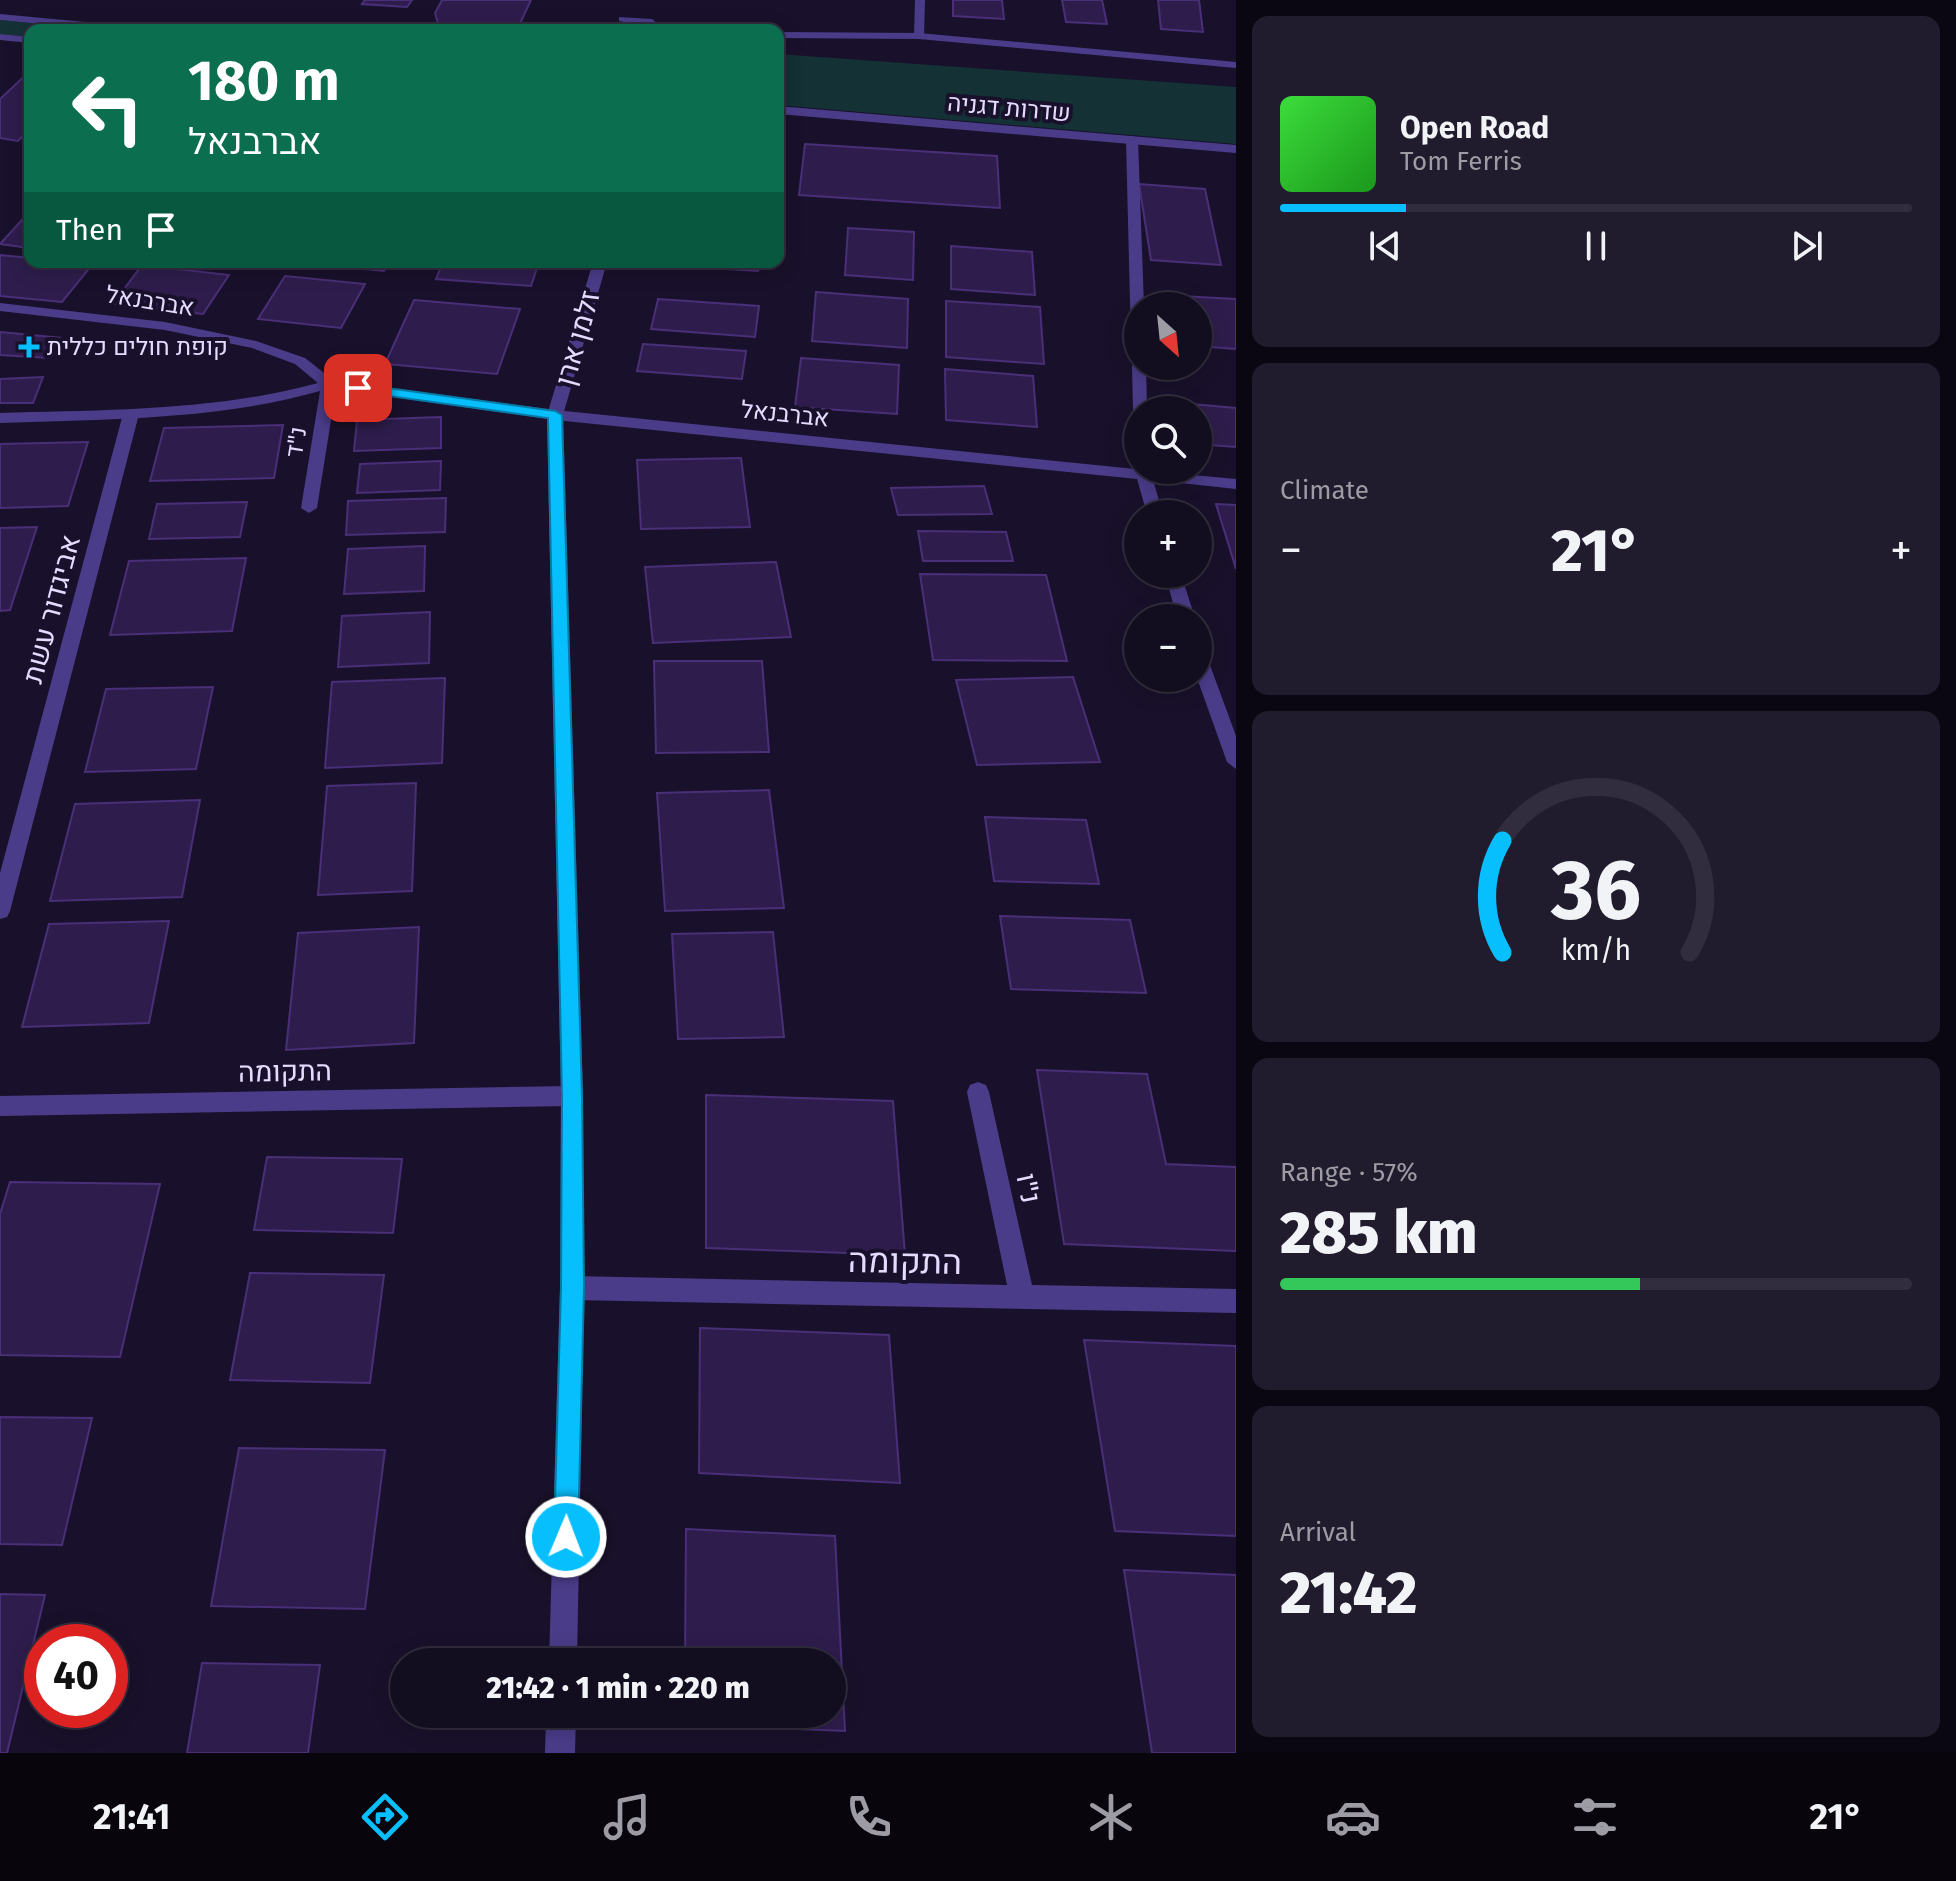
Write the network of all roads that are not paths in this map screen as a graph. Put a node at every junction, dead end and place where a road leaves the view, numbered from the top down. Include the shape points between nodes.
1 (920, 0) edge
2 (0, 17) edge
3 (623, 19) dead end
4 (74, 24) edge
5 (652, 24) edge
6 (784, 35) edge
7 (919, 36) junction
8 (0, 37) edge
9 (24, 39) edge
10 (1236, 65) edge
11 (784, 111) edge
12 (1132, 140) junction
13 (1236, 149) edge
14 (598, 268) edge
15 (1137, 292) edge
16 (0, 307) edge
17 (329, 384) junction
18 (131, 414) junction
19 (555, 415) junction
20 (0, 418) edge
21 (1124, 469) edge
22 (1212, 481) edge
23 (1236, 484) edge
24 (309, 508) dead end
25 (1211, 692) edge
26 (1236, 762) edge
27 (0, 911) edge
28 (978, 1092) dead end
29 (572, 1096) junction
30 (0, 1106) edge
31 (572, 1288) junction
32 (1022, 1297) junction
33 (1236, 1301) edge
34 (563, 1648) edge
35 (561, 1728) edge
36 (560, 1753) edge

1 - 7 street
2 - 4 street
3 - 5 street
6 - 7 street
7 - 10 street
8 - 9 street
11 - 12 street, שדרות דגניה
12 - 13 street, שדרות דגניה
12 - 15 street
14 - 19 street, זלמן ארן
16 - 17 street, אברבנאל via 165,326 256,345 300,361
17 - 18 street, אברבנאל via 276,399
17 - 19 street, אברבנאל
17 - 24 street, נ"ד
18 - 20 street, אברבנאל
18 - 27 street, אביגדור עשת
19 - 21 street, אברבנאל
19 - 29 street, זלמן ארן
22 - 23 street, אברבנאל
25 - 26 street
28 - 32 street, נ"ו
29 - 30 street, התקומה
29 - 31 street, זלמן ארן
31 - 32 street, התקומה
31 - 34 street, זלמן ארן
32 - 33 street, התקומה
35 - 36 street

